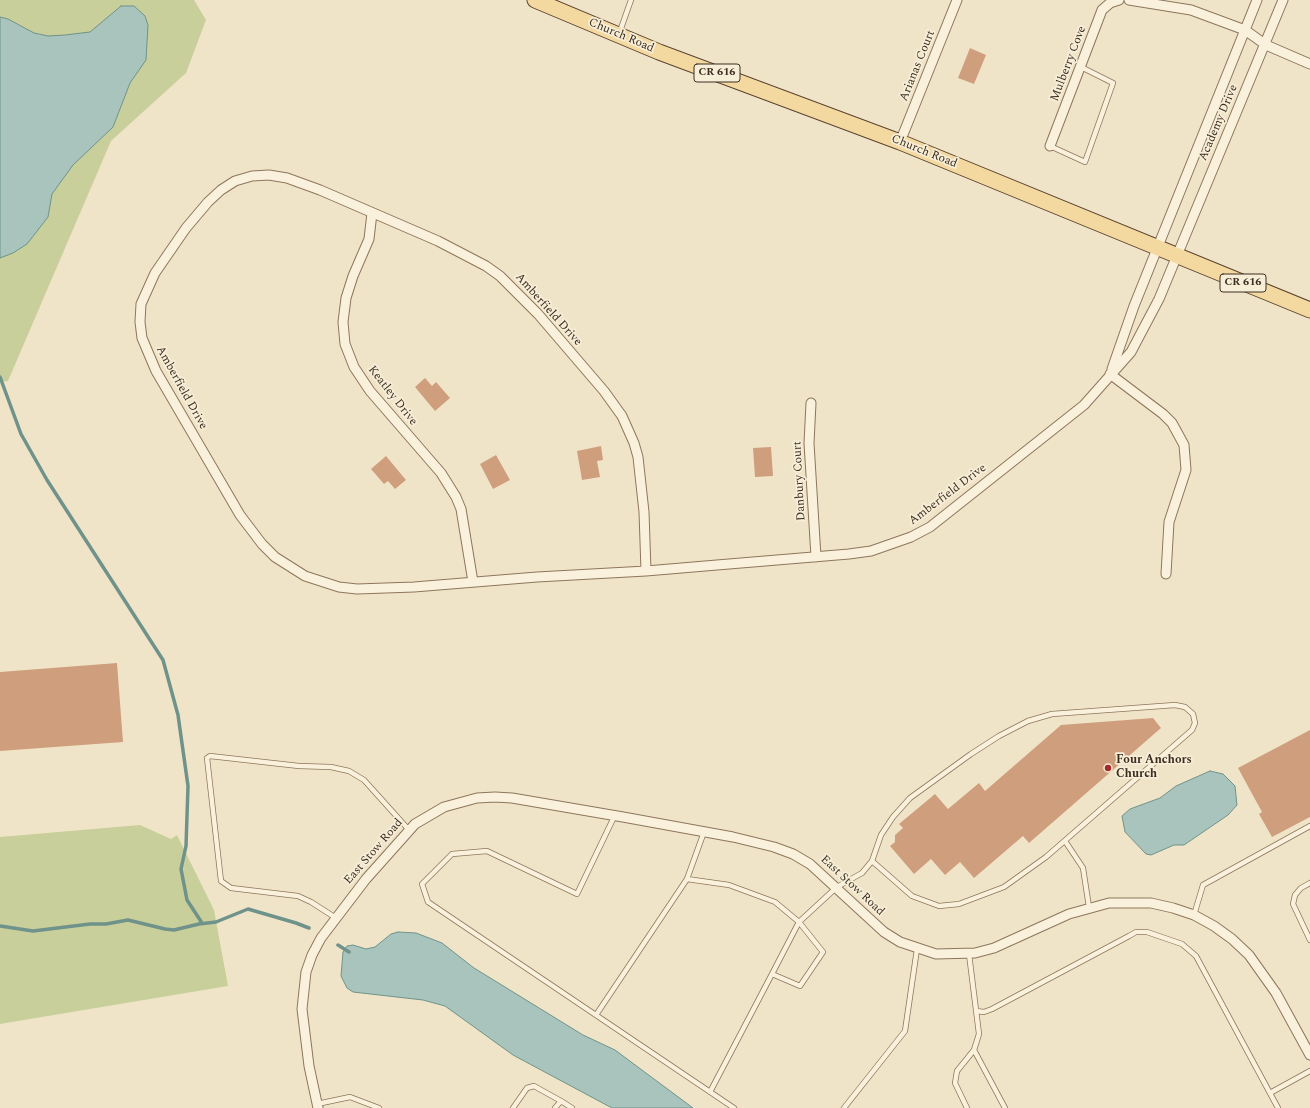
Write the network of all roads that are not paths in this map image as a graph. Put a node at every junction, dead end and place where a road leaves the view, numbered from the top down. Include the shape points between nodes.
1 (535, 0) edge
2 (631, 0) edge
3 (957, 0) edge
4 (1119, 0) edge
5 (1130, 0) edge
6 (1257, 0) edge
7 (1283, 0) edge
8 (1245, 30) junction
9 (618, 35) junction
10 (1266, 45) junction
11 (1310, 64) edge
12 (1081, 67) junction
13 (900, 142) junction
14 (1050, 146) joint
15 (372, 213) junction
16 (1158, 248) junction
17 (1177, 255) junction
18 (1310, 310) edge
19 (1110, 374) junction
20 (811, 403) dead end
21 (816, 557) junction
22 (646, 570) junction
23 (1166, 574) dead end
24 (473, 582) junction
25 (615, 816) junction
26 (1310, 826) edge
27 (410, 830) junction
28 (704, 832) junction
29 (1065, 841) junction
30 (872, 861) junction
31 (687, 879) junction
32 (1310, 883) edge
33 (836, 887) junction
34 (1089, 907) junction
35 (1194, 915) junction
36 (336, 918) junction
37 (799, 922) junction
38 (1310, 940) edge
39 (918, 949) junction
40 (969, 954) junction
41 (772, 974) junction
42 (976, 1011) junction
43 (596, 1015) junction
44 (974, 1050) junction
45 (1310, 1055) edge
46 (1310, 1071) edge
47 (710, 1092) junction
48 (1270, 1093) junction
49 (561, 1101) junction
50 (318, 1106) edge
51 (378, 1108) edge
52 (513, 1108) edge
53 (555, 1108) edge
54 (572, 1108) edge
55 (734, 1108) edge
56 (844, 1108) edge
57 (967, 1108) edge
58 (1005, 1108) edge
59 (1278, 1108) edge

1 - 9 main road, Church Road / CR 616
2 - 9 lane
3 - 13 street, Arianas Court
4 - 12 street, Mulberry Cove via 1110,2 1102,10
5 - 8 street via 1191,10
6 - 8 street, Academy Drive
7 - 10 street, Academy Drive
8 - 10 street
8 - 16 street, Academy Drive
9 - 13 main road, Church Road / CR 616
10 - 11 street
10 - 17 street, Academy Drive
12 - 14 street, Mulberry Cove
12 - 14 lane via 1113,83 1085,162
13 - 16 main road, Church Road / CR 616
15 - 22 street, Amberfield Drive via 471,257 500,276 538,314 614,403 629,430 638,457 644,512
15 - 24 street, Keatley Drive via 370,239 346,298 343,322 345,344 354,367 370,391 441,473 456,497 461,509
15 - 24 street, Amberfield Drive via 287,178 269,175 235,181 204,206 155,272 141,304 142,338 156,370 240,515 275,557 305,576 339,587 375,589
16 - 17 main road, Church Road / CR 616
16 - 19 street, Amberfield Drive
17 - 18 main road, Church Road / CR 616
17 - 19 street, Amberfield Drive via 1140,338 1131,352
19 - 21 street, Amberfield Drive via 1098,391 1063,423 930,527 911,538 891,545 849,554
19 - 23 street via 1163,414 1172,423 1184,445 1186,470 1169,522
20 - 21 street, Danbury Court via 809,443
21 - 22 street, Amberfield Drive
22 - 24 street, Amberfield Drive
25 - 27 street, East Stow Road via 512,798 477,798 444,807
25 - 28 street, East Stow Road
25 - 43 lane via 577,894 486,851 452,854 422,884 428,902
26 - 35 lane via 1203,885
27 - 36 street, East Stow Road via 376,867
27 - 36 lane via 364,780 349,771 331,767 210,756 207,758 221,881 231,888 298,896
28 - 31 lane
28 - 33 street, East Stow Road via 754,841 793,854 810,864
29 - 30 lane via 1046,858 1004,887 959,904 939,906 912,896
29 - 30 lane via 1192,730 1195,722 1193,714 1184,707 1175,705 1052,714 1028,721 971,754 910,798 881,835
29 - 34 lane via 1083,868
30 - 33 lane via 862,873
31 - 37 lane via 729,885 775,902
31 - 43 lane
32 - 38 lane via 1295,895 1293,904
33 - 37 lane
33 - 39 street, East Stow Road via 884,932
34 - 35 street, East Stow Road via 1109,903 1151,903
34 - 40 street, East Stow Road via 994,948
35 - 45 street, East Stow Road via 1232,939 1249,955 1276,993
36 - 50 street, East Stow Road via 316,948 306,972 302,1009 306,1047
37 - 41 lane
37 - 41 lane via 823,952 800,986
39 - 40 street, East Stow Road via 936,954
39 - 56 lane via 905,1031
40 - 42 lane
41 - 47 lane
42 - 44 lane via 980,1034
42 - 48 lane via 992,1010 1136,932 1147,932 1182,944 1196,956
43 - 47 lane
44 - 57 lane via 957,1071 955,1083
44 - 58 lane
46 - 48 lane
47 - 55 lane
48 - 59 lane
49 - 52 lane via 534,1086 527,1088
49 - 53 lane
49 - 54 lane
50 - 51 lane via 350,1097

